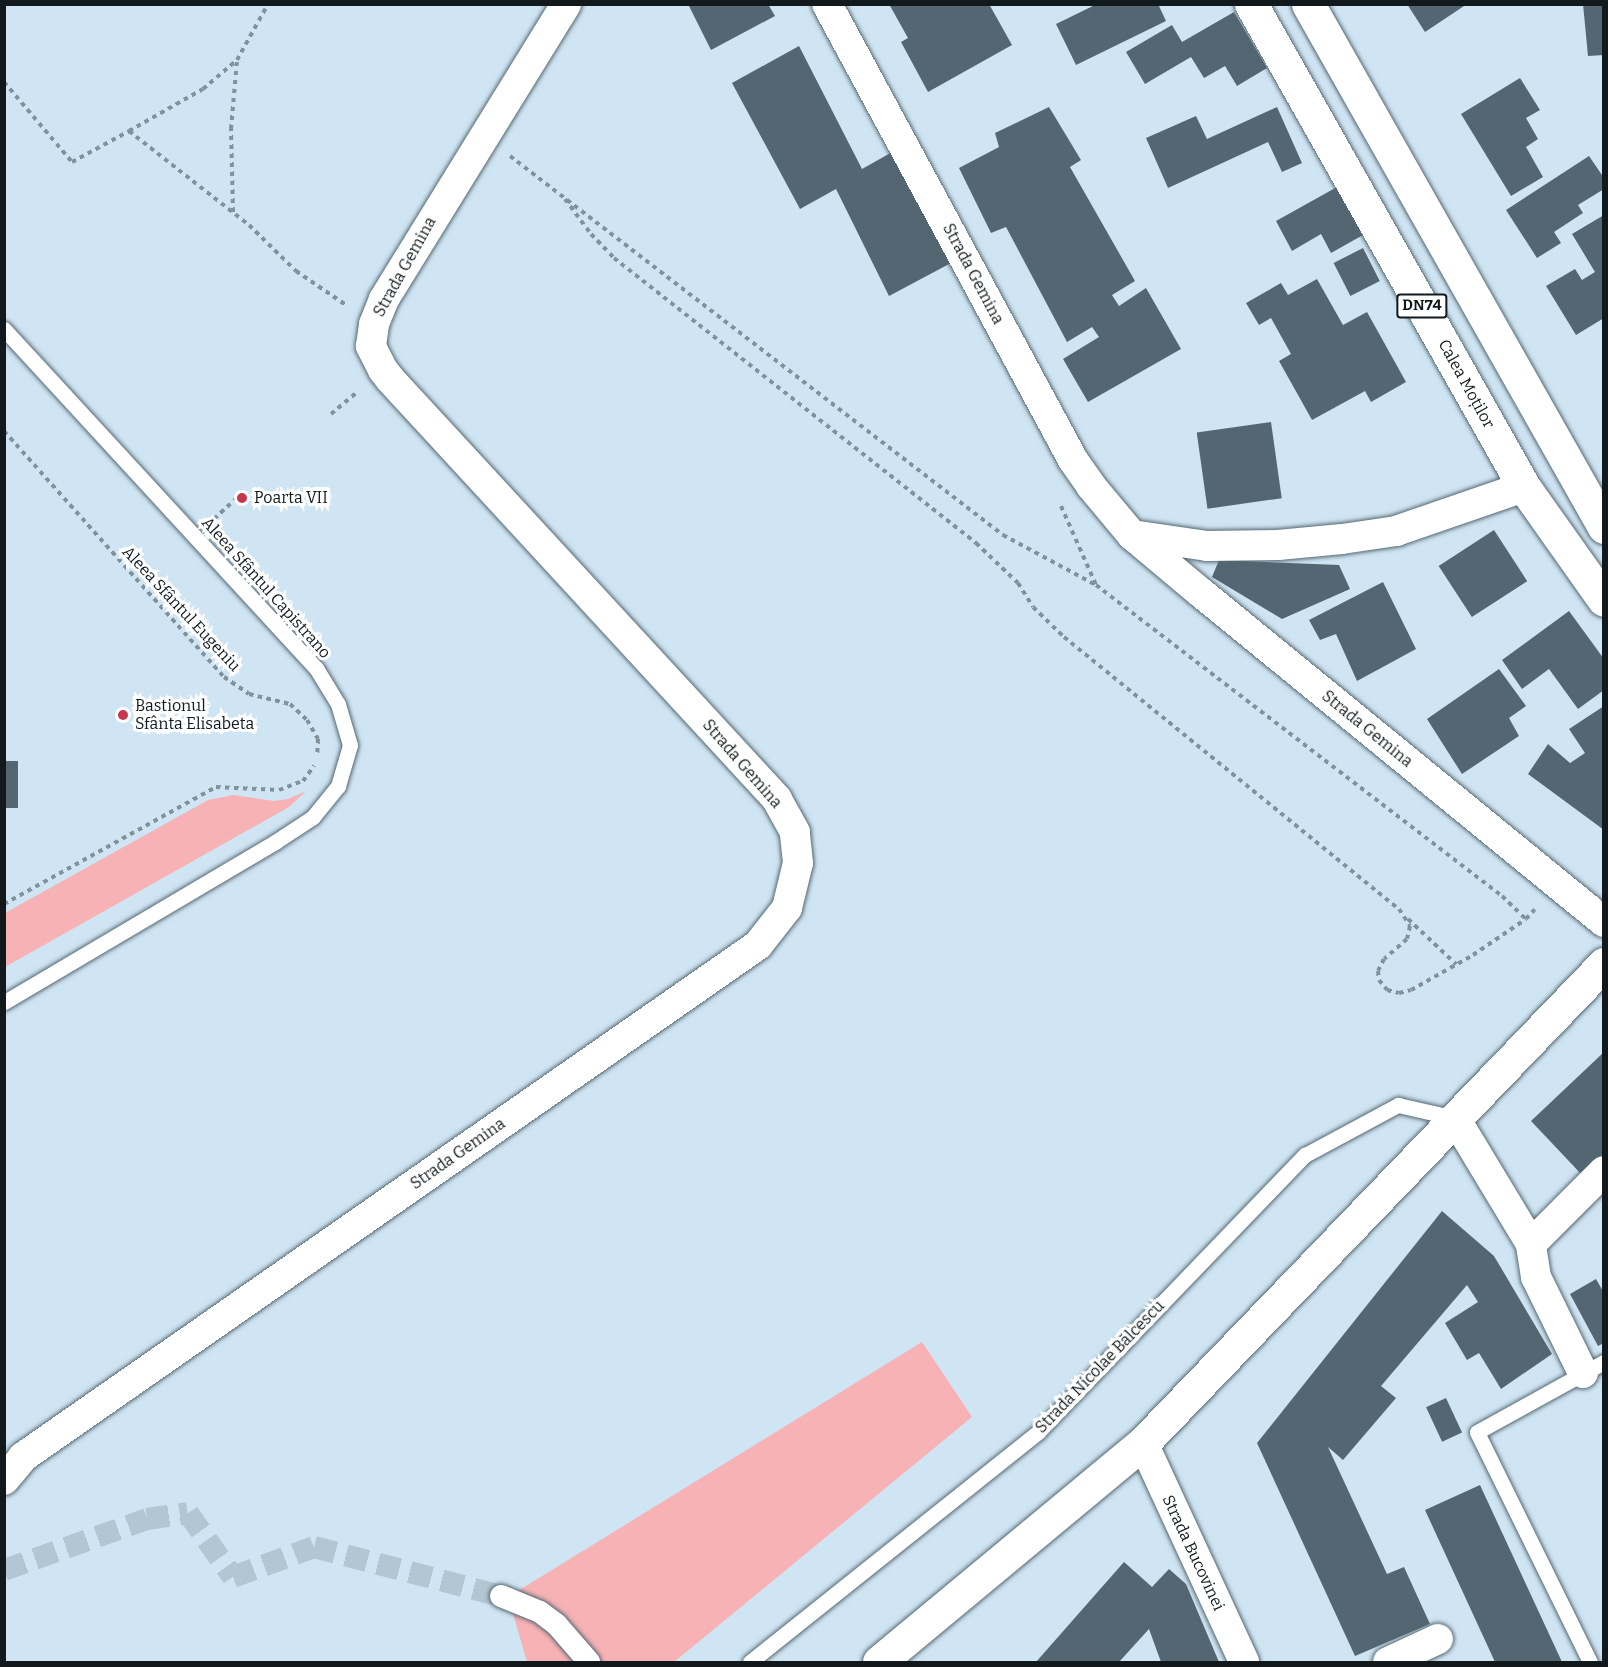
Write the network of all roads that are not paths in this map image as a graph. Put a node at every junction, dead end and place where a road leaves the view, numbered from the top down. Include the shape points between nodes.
1 (566, 4) edge
2 (827, 4) edge
3 (1251, 4) edge
4 (1308, 4) edge
5 (4, 329) edge
6 (1524, 487) junction
7 (1604, 527) edge
8 (1132, 535) junction
9 (1604, 600) edge
10 (1604, 922) edge
11 (1604, 964) edge
12 (4, 1002) edge
13 (1455, 1118) junction
14 (1604, 1171) edge
15 (1531, 1244) junction
16 (1593, 1368) edge
17 (1143, 1443) junction
18 (4, 1480) edge
19 (501, 1596) tunnel mouth
20 (1438, 1639) dead end
21 (589, 1662) edge
22 (750, 1662) edge
23 (879, 1662) edge
24 (1244, 1662) edge
25 (1388, 1662) edge
26 (1590, 1662) edge

1 - 18 street, Strada Gemina via 384,299 371,346 383,370 777,799 795,832 798,863 787,908 758,945 23,1457
2 - 8 street, Strada Gemina via 1073,460
3 - 6 main road, Calea Moților / DN74
4 - 7 main road, DN74
5 - 12 lane, Aleea Sfântul Capistrano via 316,668 338,704 350,745 338,786 312,817
6 - 8 street via 1396,531 1341,539 1207,546
6 - 9 main road, Calea Moților / DN74
8 - 10 street, Strada Gemina
11 - 13 main road
13 - 15 street
13 - 17 main road
13 - 22 lane, Strada Nicolae Bălcescu via 1398,1106 1305,1155 1038,1432
14 - 15 street
15 - 16 street via 1536,1277
16 - 26 lane via 1477,1432
17 - 23 main road
17 - 24 street, Strada Bucovinei
19 - 21 street via 540,1612 557,1625
20 - 25 street

